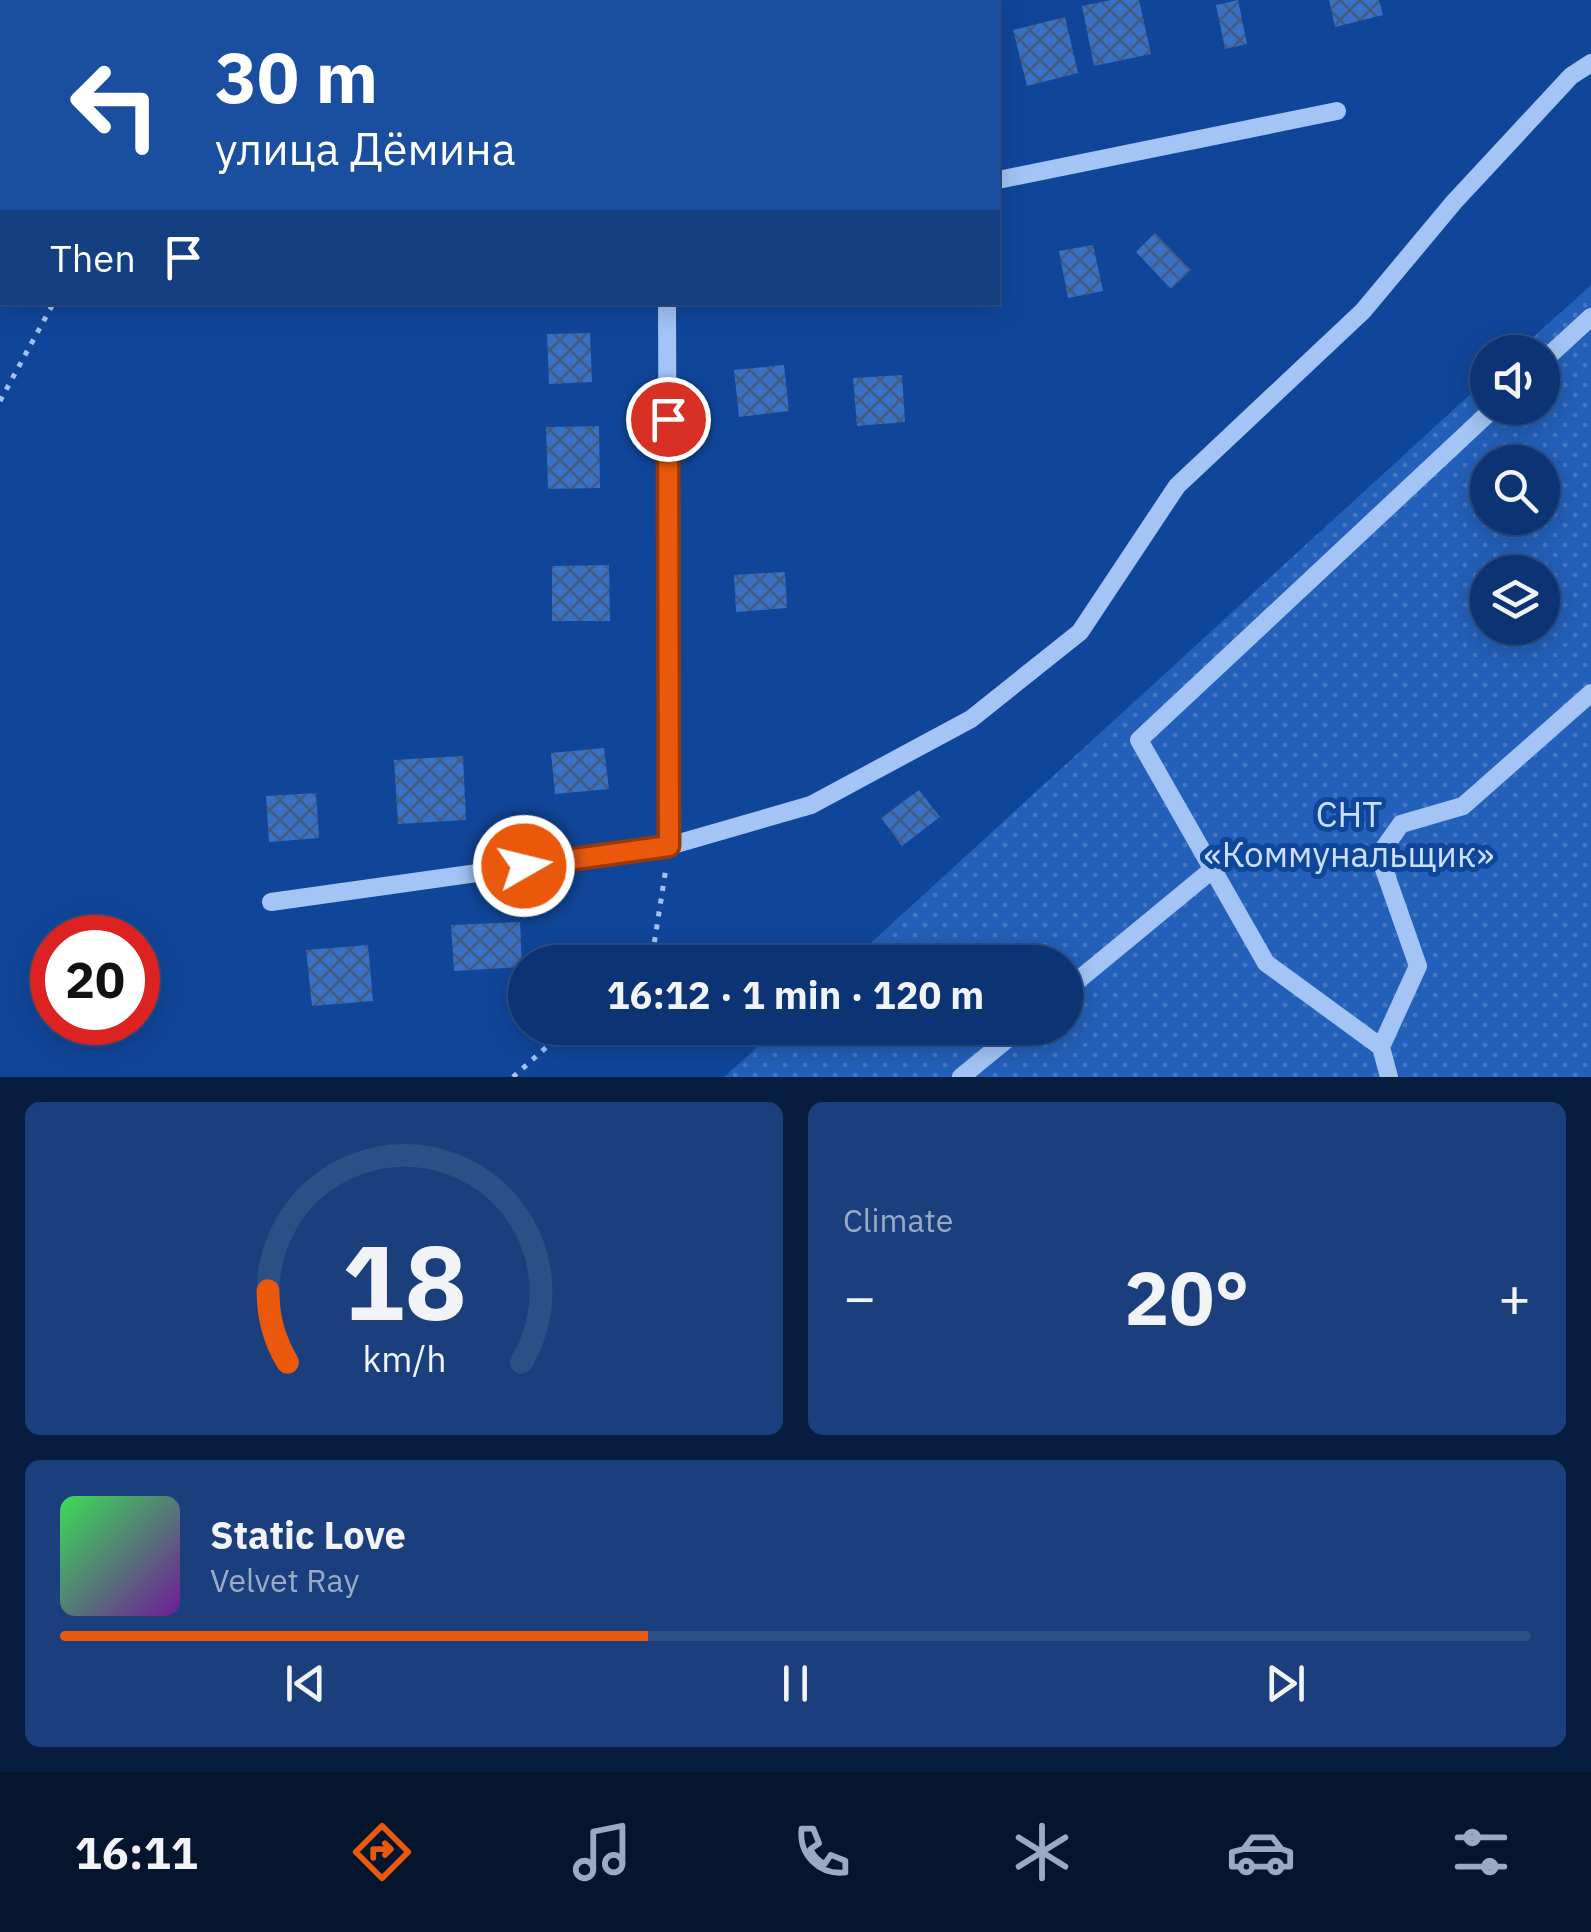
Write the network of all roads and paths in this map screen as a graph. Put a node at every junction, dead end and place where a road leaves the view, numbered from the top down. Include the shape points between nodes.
1 (1591, 63) edge
2 (1337, 111) dead end
3 (1000, 180) edge
4 (52, 305) edge
5 (667, 305) edge
6 (1591, 317) edge
7 (1560, 345) edge
8 (0, 401) edge
9 (1476, 425) edge
10 (1591, 693) edge
11 (669, 846) junction
12 (1212, 869) junction
13 (271, 902) dead end
14 (654, 945) edge
15 (1083, 976) edge
16 (549, 1045) edge
17 (1000, 1045) edge
18 (1381, 1048) junction
19 (513, 1077) edge
20 (961, 1077) edge
21 (1389, 1077) edge

1 - 11 street via 1571,76 1454,202 1363,311 1178,486 1080,632 970,720 900,759 811,805
2 - 3 street
4 - 8 path
5 - 11 street
6 - 7 street
9 - 12 street via 1139,740
10 - 18 street via 1463,806 1401,824 1379,855 1418,966
11 - 13 street
11 - 14 path
12 - 15 street
12 - 18 street via 1266,963
16 - 19 path
17 - 20 street
18 - 21 street

